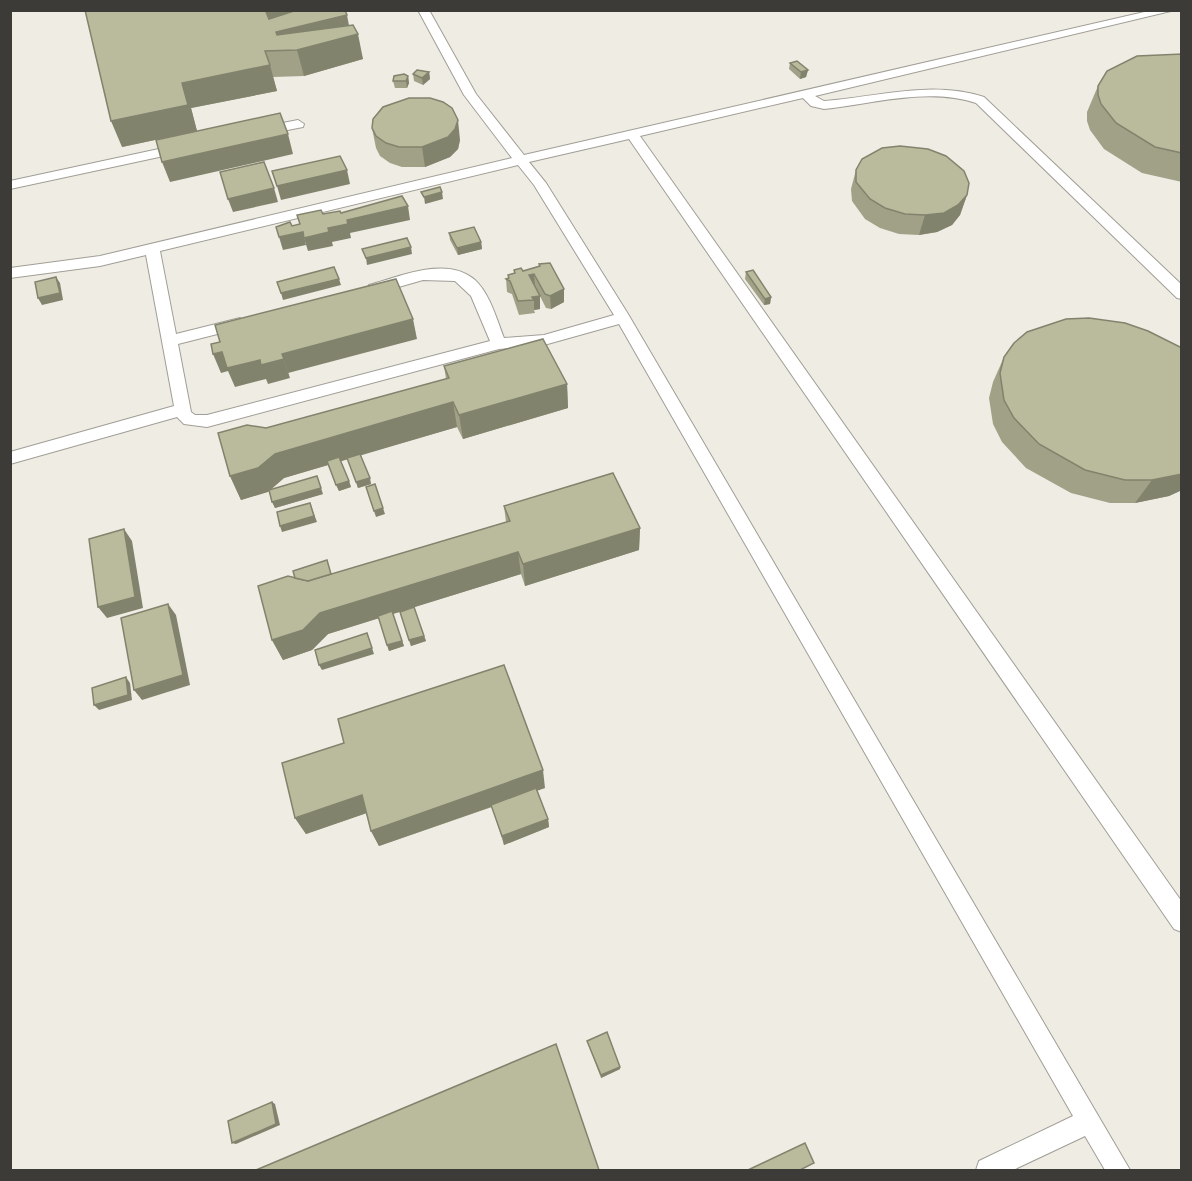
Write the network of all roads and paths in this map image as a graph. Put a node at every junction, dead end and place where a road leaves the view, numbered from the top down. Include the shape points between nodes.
1 (423, 10) edge
2 (1170, 10) edge
3 (806, 94) junction
4 (298, 124) dead end
5 (252, 133) edge
6 (632, 134) junction
7 (195, 146) edge
8 (520, 160) junction
9 (10, 185) edge
10 (152, 248) junction
11 (10, 273) edge
12 (363, 292) edge
13 (1182, 294) edge
14 (260, 318) edge
15 (623, 318) junction
16 (169, 341) junction
17 (499, 344) junction
18 (182, 410) junction
19 (10, 458) edge
20 (1182, 921) edge
21 (1089, 1121) junction
22 (988, 1170) edge
23 (1118, 1170) edge

1 - 8 lane via 470,95
2 - 3 lane
3 - 6 lane
3 - 13 lane via 824,105 942,92 980,100
4 - 5 lane
6 - 8 lane
6 - 20 lane
7 - 9 lane
8 - 10 lane
8 - 15 lane via 539,183
10 - 11 lane via 85,264
10 - 16 lane
12 - 17 lane via 431,274 460,278 472,286
14 - 16 lane
15 - 17 lane via 544,340
15 - 21 lane
16 - 18 lane
17 - 18 lane via 207,421 188,419
18 - 19 lane
21 - 22 lane
21 - 23 lane

